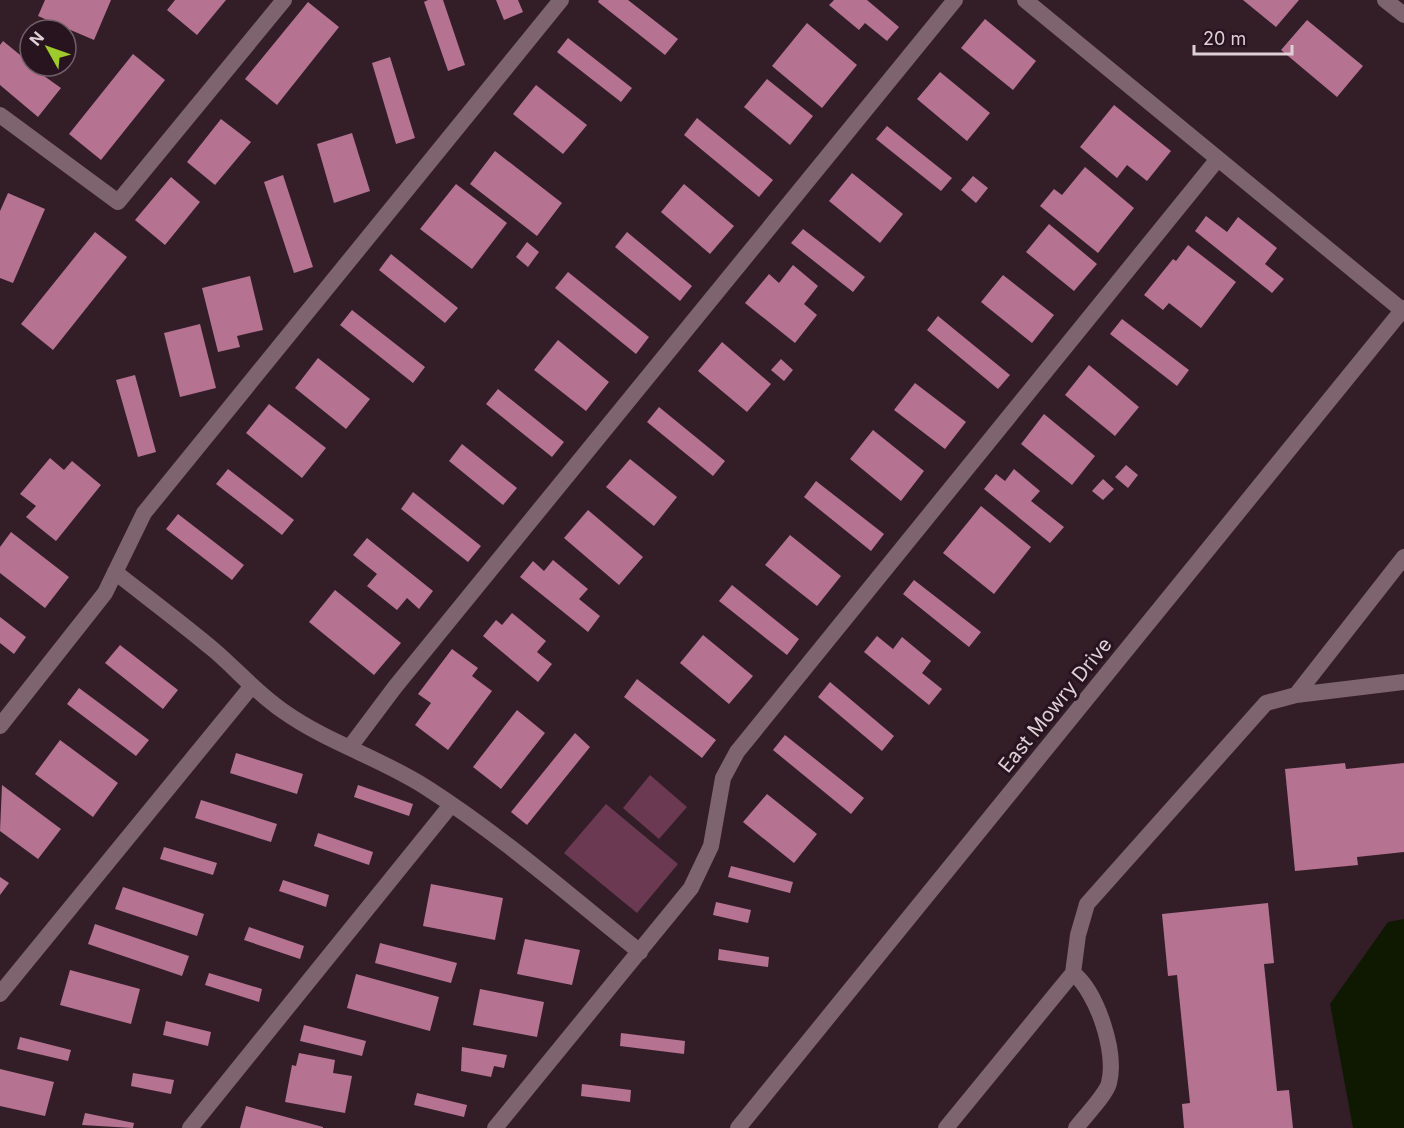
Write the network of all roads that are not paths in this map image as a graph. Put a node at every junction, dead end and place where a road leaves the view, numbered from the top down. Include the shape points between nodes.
1 (284, 0) edge
2 (561, 0) edge
3 (955, 0) edge
4 (1025, 0) edge
5 (1385, 0) edge
6 (1404, 15) edge
7 (0, 115) edge
8 (1217, 160) junction
9 (1403, 309) edge
10 (1404, 557) edge
11 (115, 572) junction
12 (1404, 682) edge
13 (251, 687) junction
14 (1296, 695) junction
15 (0, 726) edge
16 (350, 747) junction
17 (451, 805) junction
18 (640, 952) junction
19 (1073, 974) junction
20 (0, 994) edge
21 (190, 1128) edge
22 (495, 1128) edge
23 (738, 1128) edge
24 (946, 1128) edge
25 (1076, 1128) edge

1 - 7 street via 118,201
2 - 11 street via 144,513
3 - 16 street
4 - 8 street
5 - 6 street
8 - 9 street
8 - 18 street via 737,752 723,778 716,833 703,868
9 - 23 street, East Mowry Drive
10 - 14 street
11 - 13 street via 214,651
11 - 15 street via 90,615
12 - 14 street
13 - 16 street via 313,731
13 - 20 street
14 - 19 street via 1266,703 1087,904
16 - 17 street via 407,776
17 - 18 street
17 - 21 street
18 - 22 street
19 - 24 street
19 - 25 street via 1084,982 1109,1036 1109,1084

